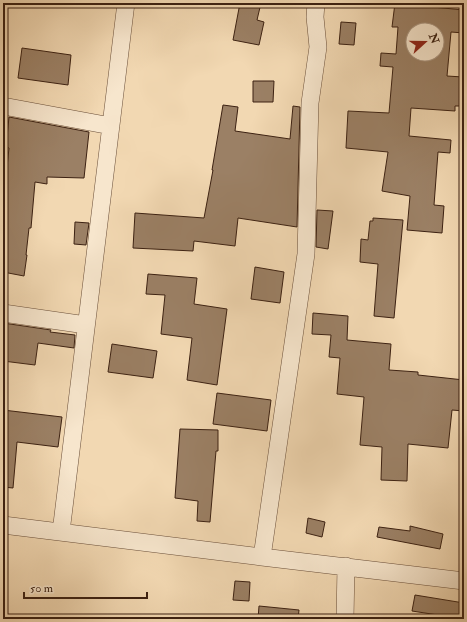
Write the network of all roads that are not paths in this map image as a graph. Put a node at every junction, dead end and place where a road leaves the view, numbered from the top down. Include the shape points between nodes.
1 (126, 3) edge
2 (316, 3) edge
3 (3, 106) edge
4 (111, 126) junction
5 (3, 312) edge
6 (86, 325) junction
7 (3, 525) edge
8 (61, 532) junction
9 (262, 557) junction
10 (346, 566) junction
11 (464, 581) edge
12 (345, 619) edge

1 - 4 street
2 - 9 street via 318,47 310,103 306,254
3 - 4 street
4 - 6 street
5 - 6 street
6 - 8 street
7 - 8 street
8 - 9 street
9 - 10 street
10 - 11 street
10 - 12 street

